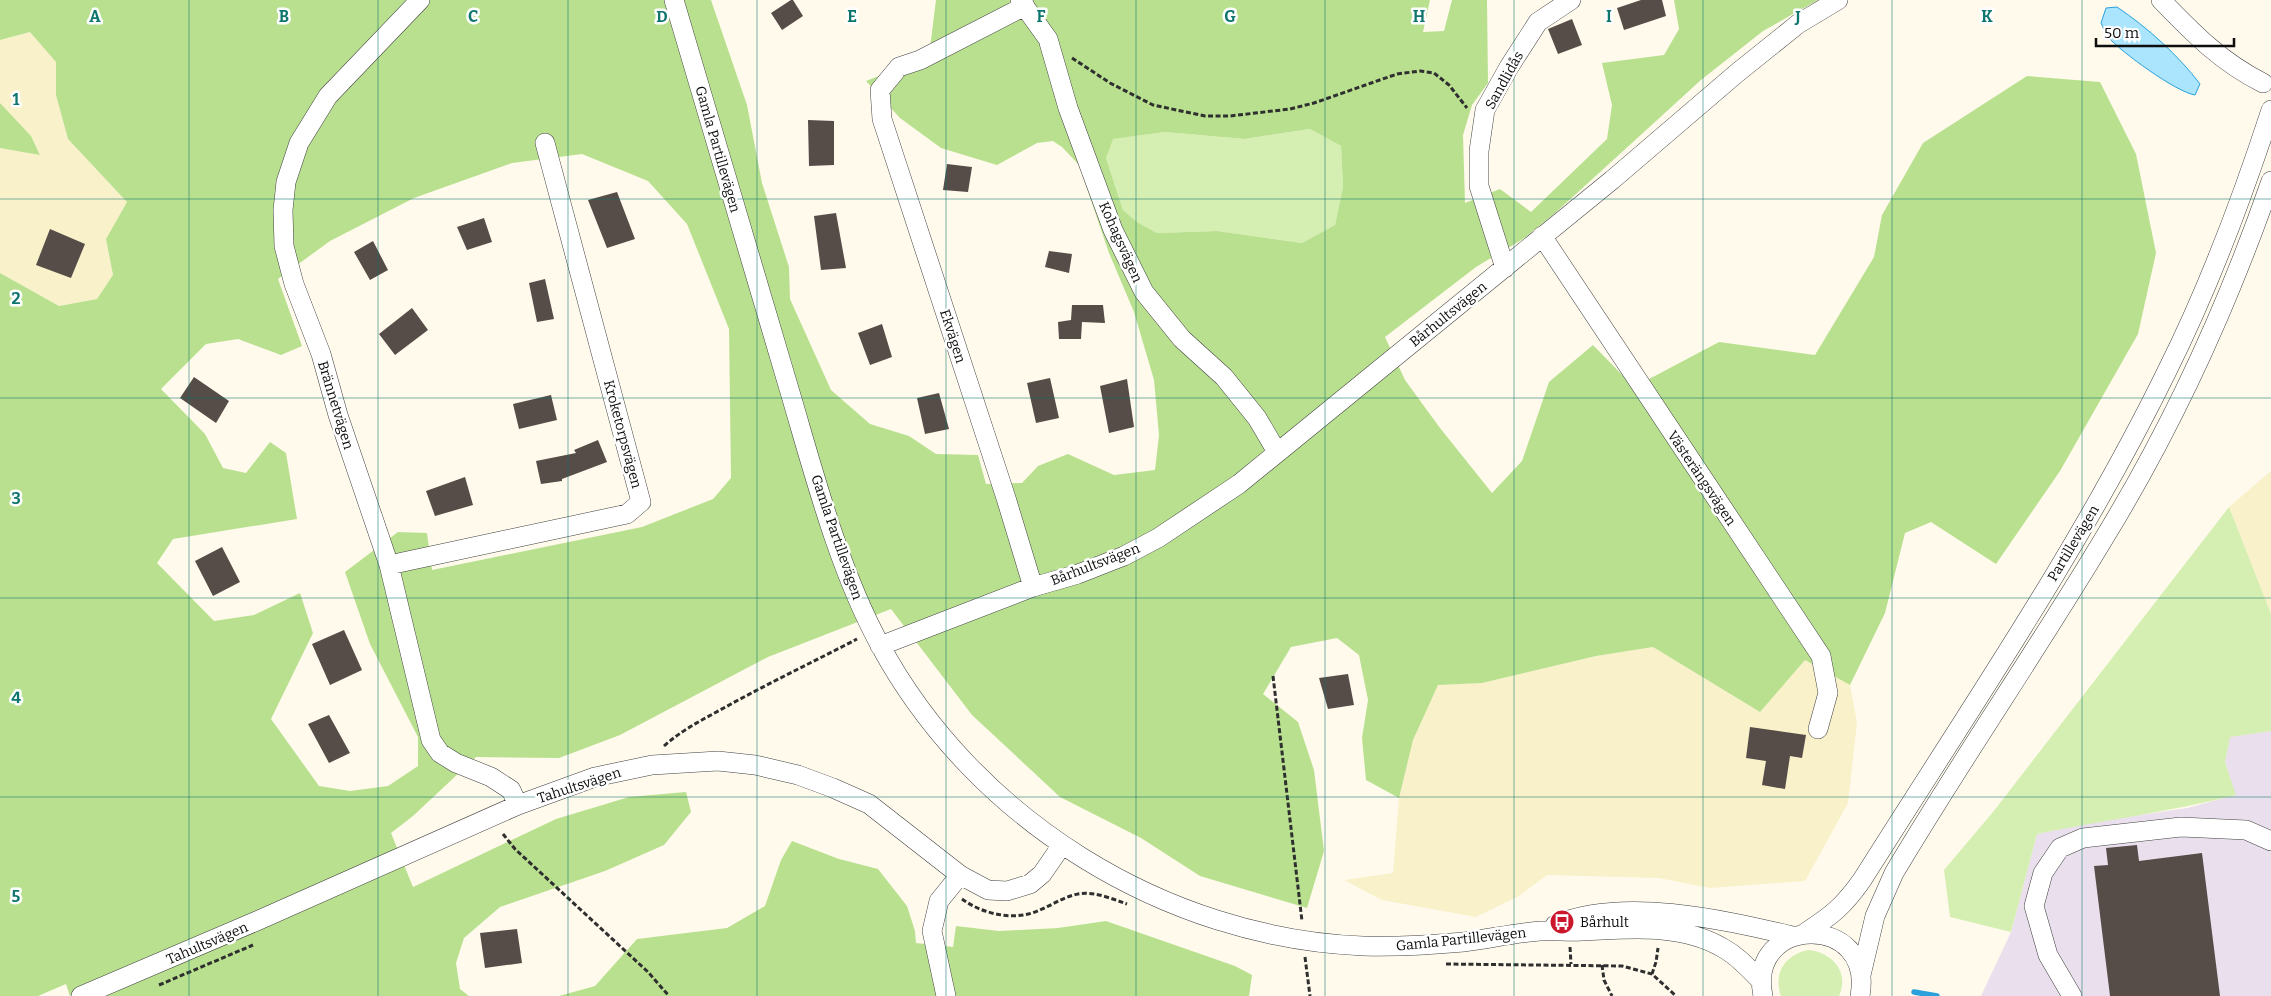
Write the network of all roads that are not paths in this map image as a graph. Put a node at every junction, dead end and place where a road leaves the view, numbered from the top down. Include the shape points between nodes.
1 (420, 0) edge
2 (674, 0) edge
3 (1571, 0) edge
4 (1838, 0) edge
5 (2161, 0) edge
6 (1022, 3) edge
7 (2263, 83) dead end
8 (2271, 110) edge
9 (545, 143) dead end
10 (2271, 181) edge
11 (1542, 236) junction
12 (1505, 268) junction
13 (1277, 452) junction
14 (389, 565) junction
15 (1033, 587) junction
16 (877, 639) junction
17 (1818, 729) dead end
18 (518, 805) junction
19 (2271, 841) edge
20 (1062, 845) junction
21 (954, 881) junction
22 (1542, 931) junction
23 (1799, 935) junction
24 (1863, 988) edge
25 (1761, 990) edge
26 (81, 996) edge
27 (946, 996) edge
28 (2072, 996) edge

1 - 14 street, Brännetvägen via 328,96 299,143 286,182 283,210 284,246 294,284 321,354 338,415
2 - 16 street, Gamla Partillevägen via 817,482 854,593
3 - 12 street, Sandlidås via 1538,22 1485,110 1479,151 1479,186
4 - 11 street, Bårhultsvägen via 1798,24
5 - 7 street via 2218,56
6 - 13 street, Kohagsvägen via 1048,39 1068,108 1113,230 1144,292 1182,339 1224,377 1257,418
6 - 15 street, Ekvägen via 920,60 899,67 880,90 882,119
8 - 23 street, Partillevägen via 2236,210 2168,370 2091,514 1862,880 1836,912
9 - 14 street, Kroketorpsvägen via 641,502 627,514
10 - 24 street, Partillevägen via 2228,294 2156,447 2101,545 1894,874 1875,916
11 - 12 street, Bårhultsvägen
11 - 17 street, Västerängsvägen via 1821,656 1828,693
12 - 13 street, Bårhultsvägen
13 - 15 street, Bårhultsvägen via 1239,484 1158,538 1124,556
14 - 18 street, Brännetvägen via 431,740 440,753 456,763 511,790
15 - 16 street
16 - 20 street, Gamla Partillevägen via 906,688 961,758 1004,800
18 - 21 street, Tahultsvägen via 595,777 652,765 718,761 755,766 798,775 869,804
18 - 26 street, Tahultsvägen
19 - 28 street via 2246,830 2181,827 2083,838 2060,848 2043,873 2034,906 2048,954
20 - 21 street, Tahultsvägen via 1042,874 1017,890 998,892
20 - 22 street, Gamla Partillevägen via 1157,898 1257,931 1302,951 1420,946
21 - 27 street via 939,901 932,931
22 - 23 street, Gamla Partillevägen via 1562,922 1629,911 1662,913
22 - 25 street, Gamla Partillevägen via 1660,930 1707,940 1740,960
23 - 24 street, Gamla Partillevägen via 1818,933 1841,942 1851,951
23 - 25 street, Partillevägen via 1774,949 1763,970

